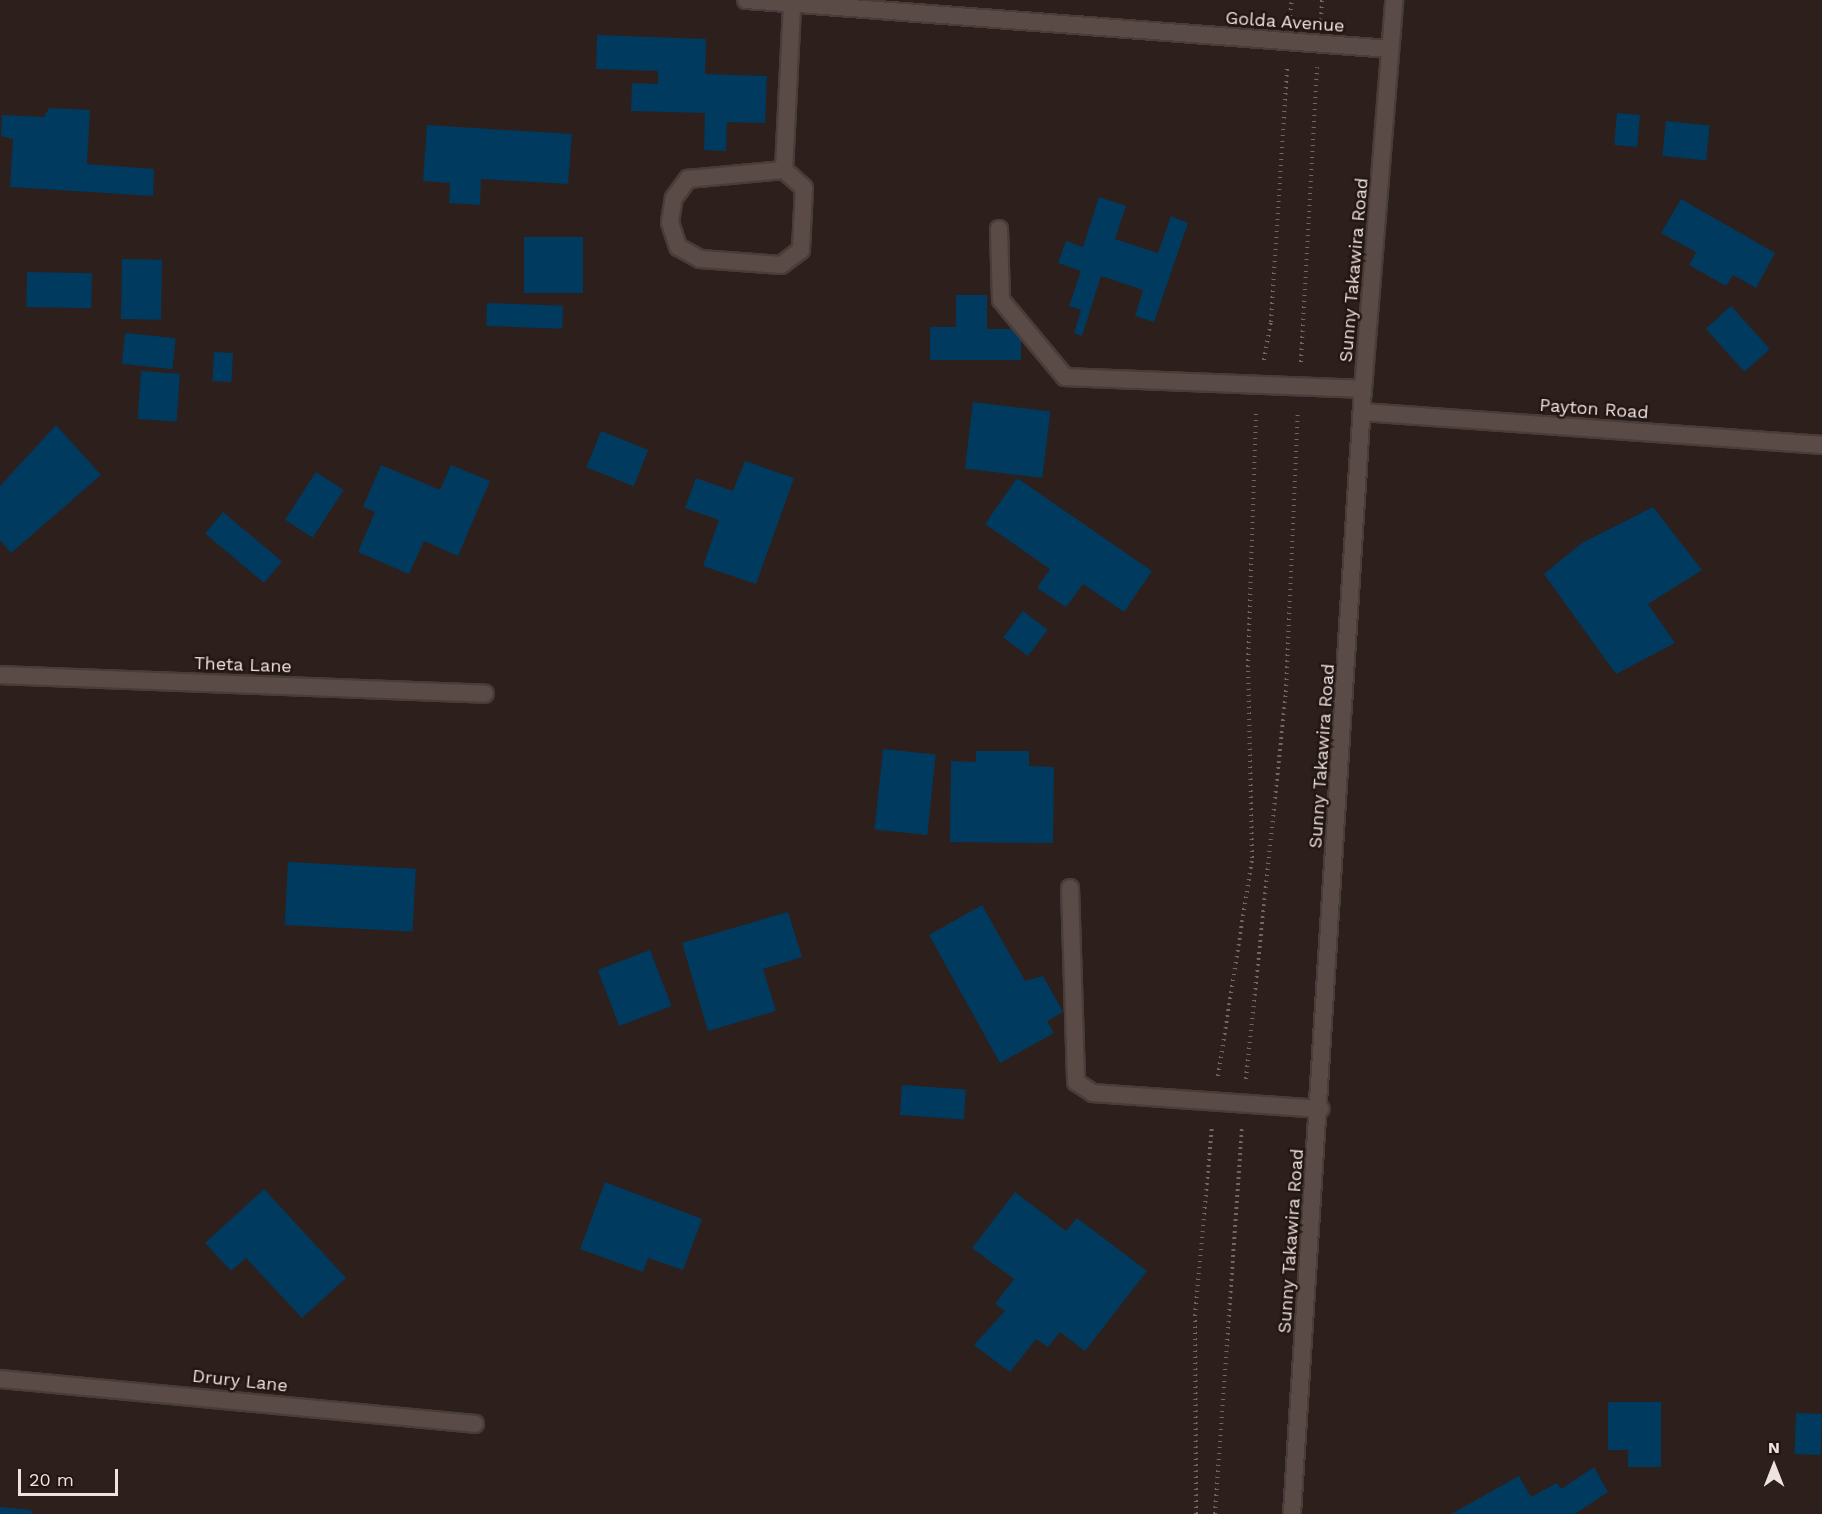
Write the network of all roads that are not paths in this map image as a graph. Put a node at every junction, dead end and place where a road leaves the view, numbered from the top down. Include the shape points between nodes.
1 (746, 0) edge
2 (1394, 0) edge
3 (792, 4) junction
4 (1390, 49) junction
5 (784, 170) junction
6 (999, 229) dead end
7 (1363, 389) junction
8 (1363, 412) junction
9 (1822, 445) edge
10 (0, 675) edge
11 (485, 694) dead end
12 (1070, 888) dead end
13 (1320, 1109) junction
14 (0, 1379) edge
15 (475, 1424) dead end
16 (1292, 1514) edge

1 - 3 street, Golda Avenue
2 - 4 street, Sunny Takawira Road
3 - 4 street, Golda Avenue
3 - 5 street
4 - 7 street, Sunny Takawira Road
5 - 5 street via 688,179 674,198 670,222 678,248 700,259 781,265 801,250 804,188
6 - 7 street via 1001,300 1065,376
7 - 8 street, Sunny Takawira Road
8 - 9 street, Payton Road
8 - 13 street, Sunny Takawira Road
10 - 11 street, Theta Lane
12 - 13 street via 1076,1082 1093,1093
13 - 16 street, Sunny Takawira Road
14 - 15 street, Drury Lane

